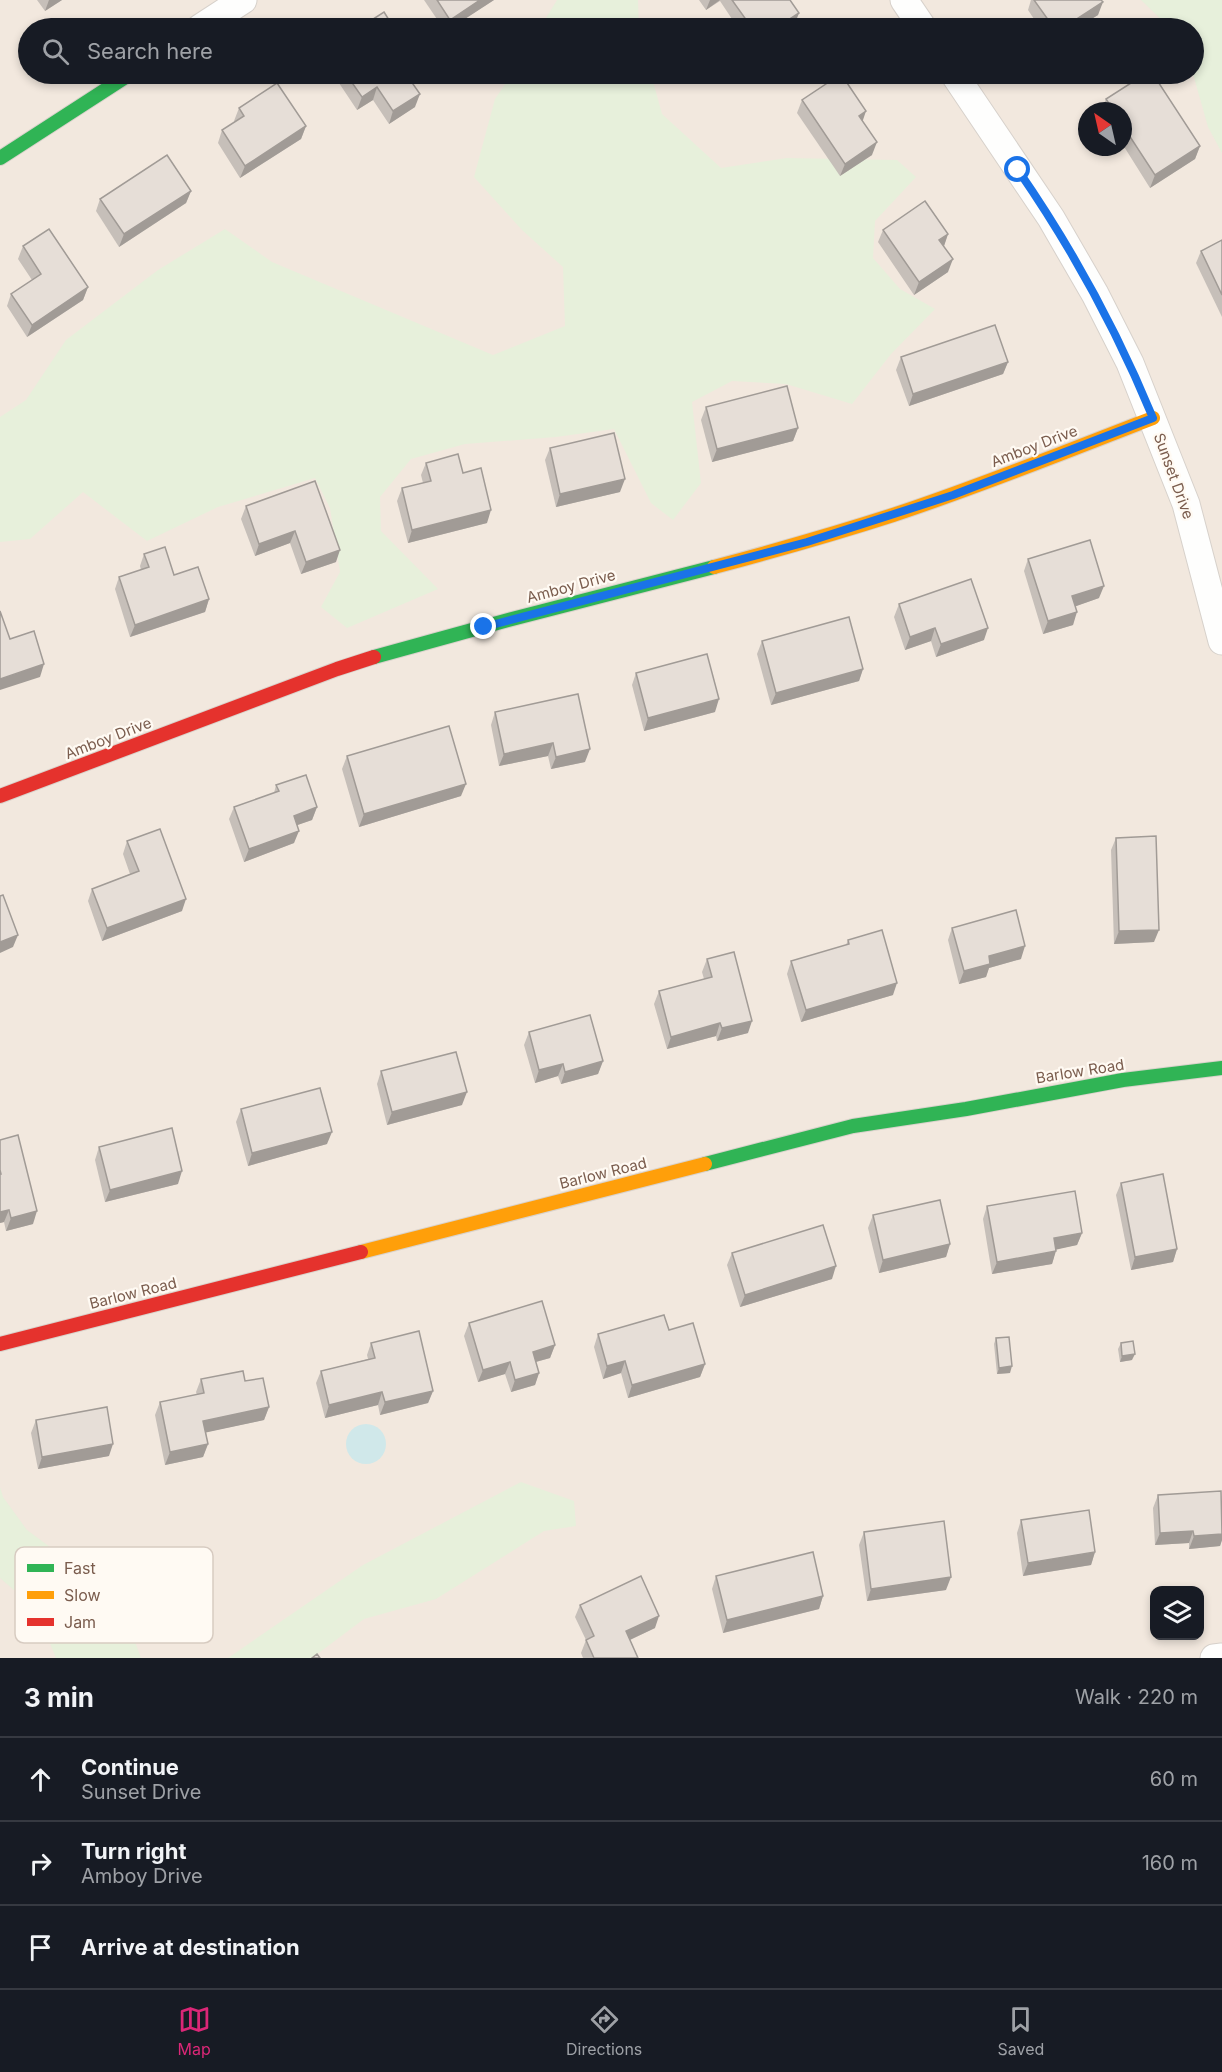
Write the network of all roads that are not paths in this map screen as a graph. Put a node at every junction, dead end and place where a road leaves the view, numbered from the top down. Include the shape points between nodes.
1 (243, 0) edge
2 (904, 0) edge
3 (215, 18) edge
4 (917, 18) edge
5 (115, 84) edge
6 (961, 84) edge
7 (0, 158) edge
8 (1153, 418) junction
9 (1222, 641) edge
10 (0, 796) edge
11 (1222, 1068) edge
12 (0, 1344) edge
13 (1222, 1657) edge
14 (1214, 1658) edge

1 - 3 street
2 - 4 street
5 - 7 street
6 - 8 street, Sunset Drive via 1051,218 1095,294
8 - 9 street, Sunset Drive via 1186,504
8 - 10 street, Amboy Drive via 953,495 807,542 337,669
11 - 12 street, Barlow Road via 1124,1080 853,1125
13 - 14 street

